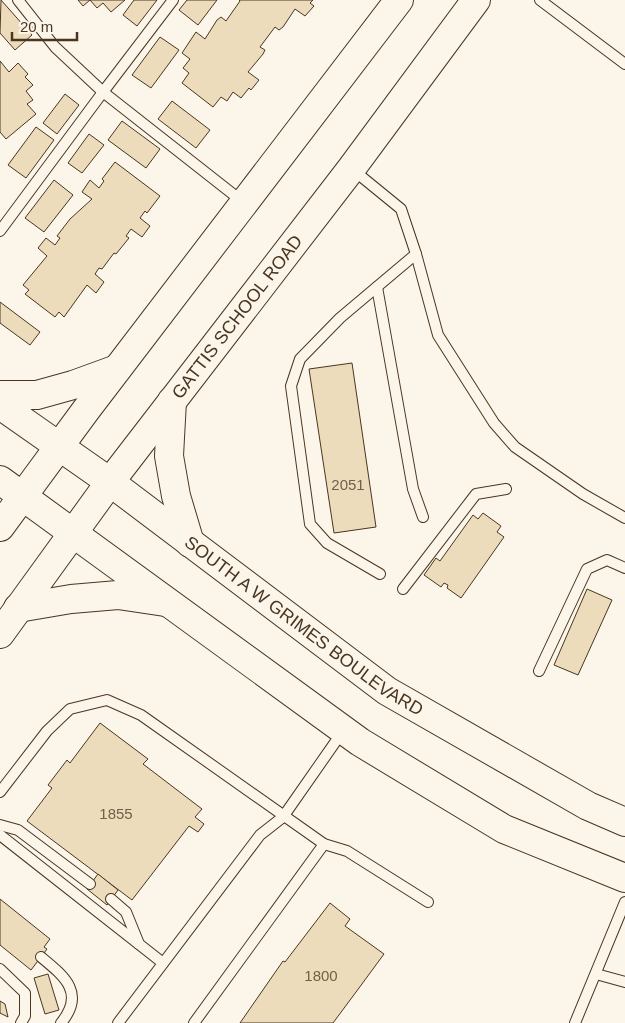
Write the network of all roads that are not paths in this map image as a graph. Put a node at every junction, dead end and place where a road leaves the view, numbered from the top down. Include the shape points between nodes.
1 (18, 0) edge
2 (173, 0) edge
3 (399, 0) edge
4 (476, 0) edge
5 (540, 0) edge
6 (625, 64) edge
7 (102, 92) junction
8 (351, 169) junction
9 (244, 202) junction
10 (0, 231) edge
11 (416, 254) junction
12 (377, 287) junction
13 (117, 369) junction
14 (0, 396) edge
15 (172, 401) junction
16 (0, 405) edge
17 (59, 446) junction
18 (0, 480) edge
19 (110, 482) junction
20 (506, 489) dead end
21 (23, 496) junction
22 (423, 517) dead end
23 (625, 518) edge
24 (0, 527) edge
25 (73, 533) junction
26 (190, 543) junction
27 (625, 568) edge
28 (380, 574) dead end
29 (404, 589) dead end
30 (169, 602) junction
31 (18, 608) junction
32 (0, 634) edge
33 (539, 671) dead end
34 (343, 730) junction
35 (0, 792) edge
36 (283, 817) junction
37 (625, 822) edge
38 (0, 825) edge
39 (0, 835) edge
40 (324, 844) junction
41 (625, 878) edge
42 (90, 884) dead end
43 (111, 899) dead end
44 (428, 902) dead end
45 (625, 902) edge
46 (139, 944) junction
47 (41, 957) dead end
48 (163, 963) junction
49 (0, 969) edge
50 (596, 974) junction
51 (625, 982) edge
52 (20, 1023) edge
53 (61, 1023) edge
54 (118, 1023) edge
55 (194, 1023) edge
56 (576, 1023) edge

1 - 7 lane via 55,47
2 - 7 lane
3 - 9 main road
4 - 8 main road, GATTIS SCHOOL ROAD
5 - 6 lane
7 - 9 lane
7 - 10 lane
8 - 11 lane via 400,209
8 - 15 main road, GATTIS SCHOOL ROAD
9 - 13 main road
11 - 12 lane
11 - 23 lane via 438,335 494,423 515,447 583,494
12 - 22 lane via 413,489
12 - 28 lane via 340,318 300,359 291,386 310,524 327,543
13 - 14 main road via 37,395
13 - 17 main road
15 - 19 main road, GATTIS SCHOOL ROAD
15 - 26 main road via 169,456 176,496
16 - 17 main road, SOUTH A W GRIMES BOULEVARD
17 - 19 main road, SOUTH A W GRIMES BOULEVARD
17 - 21 main road
18 - 21 main road
19 - 25 main road, GATTIS SCHOOL ROAD
19 - 26 main road, SOUTH A W GRIMES BOULEVARD
20 - 29 lane via 476,494
21 - 24 main road
21 - 25 main road
25 - 30 main road
25 - 31 main road, GATTIS SCHOOL ROAD
26 - 37 main road, SOUTH A W GRIMES BOULEVARD via 387,692 588,806
27 - 33 lane via 607,560 587,569
30 - 31 main road via 118,595
30 - 34 main road
31 - 32 main road, GATTIS SCHOOL ROAD
34 - 36 lane
34 - 41 main road via 504,829
35 - 36 lane via 47,731 70,709 107,700 141,715
36 - 40 lane
36 - 48 lane via 260,835
38 - 42 lane via 18,830
39 - 46 lane
40 - 44 lane via 346,851
40 - 55 lane
43 - 46 lane via 126,912
45 - 50 lane
46 - 48 lane
47 - 53 lane via 64,976 72,990 71,1005
48 - 54 lane
49 - 52 lane via 24,993 25,1016
50 - 51 lane
50 - 56 lane

